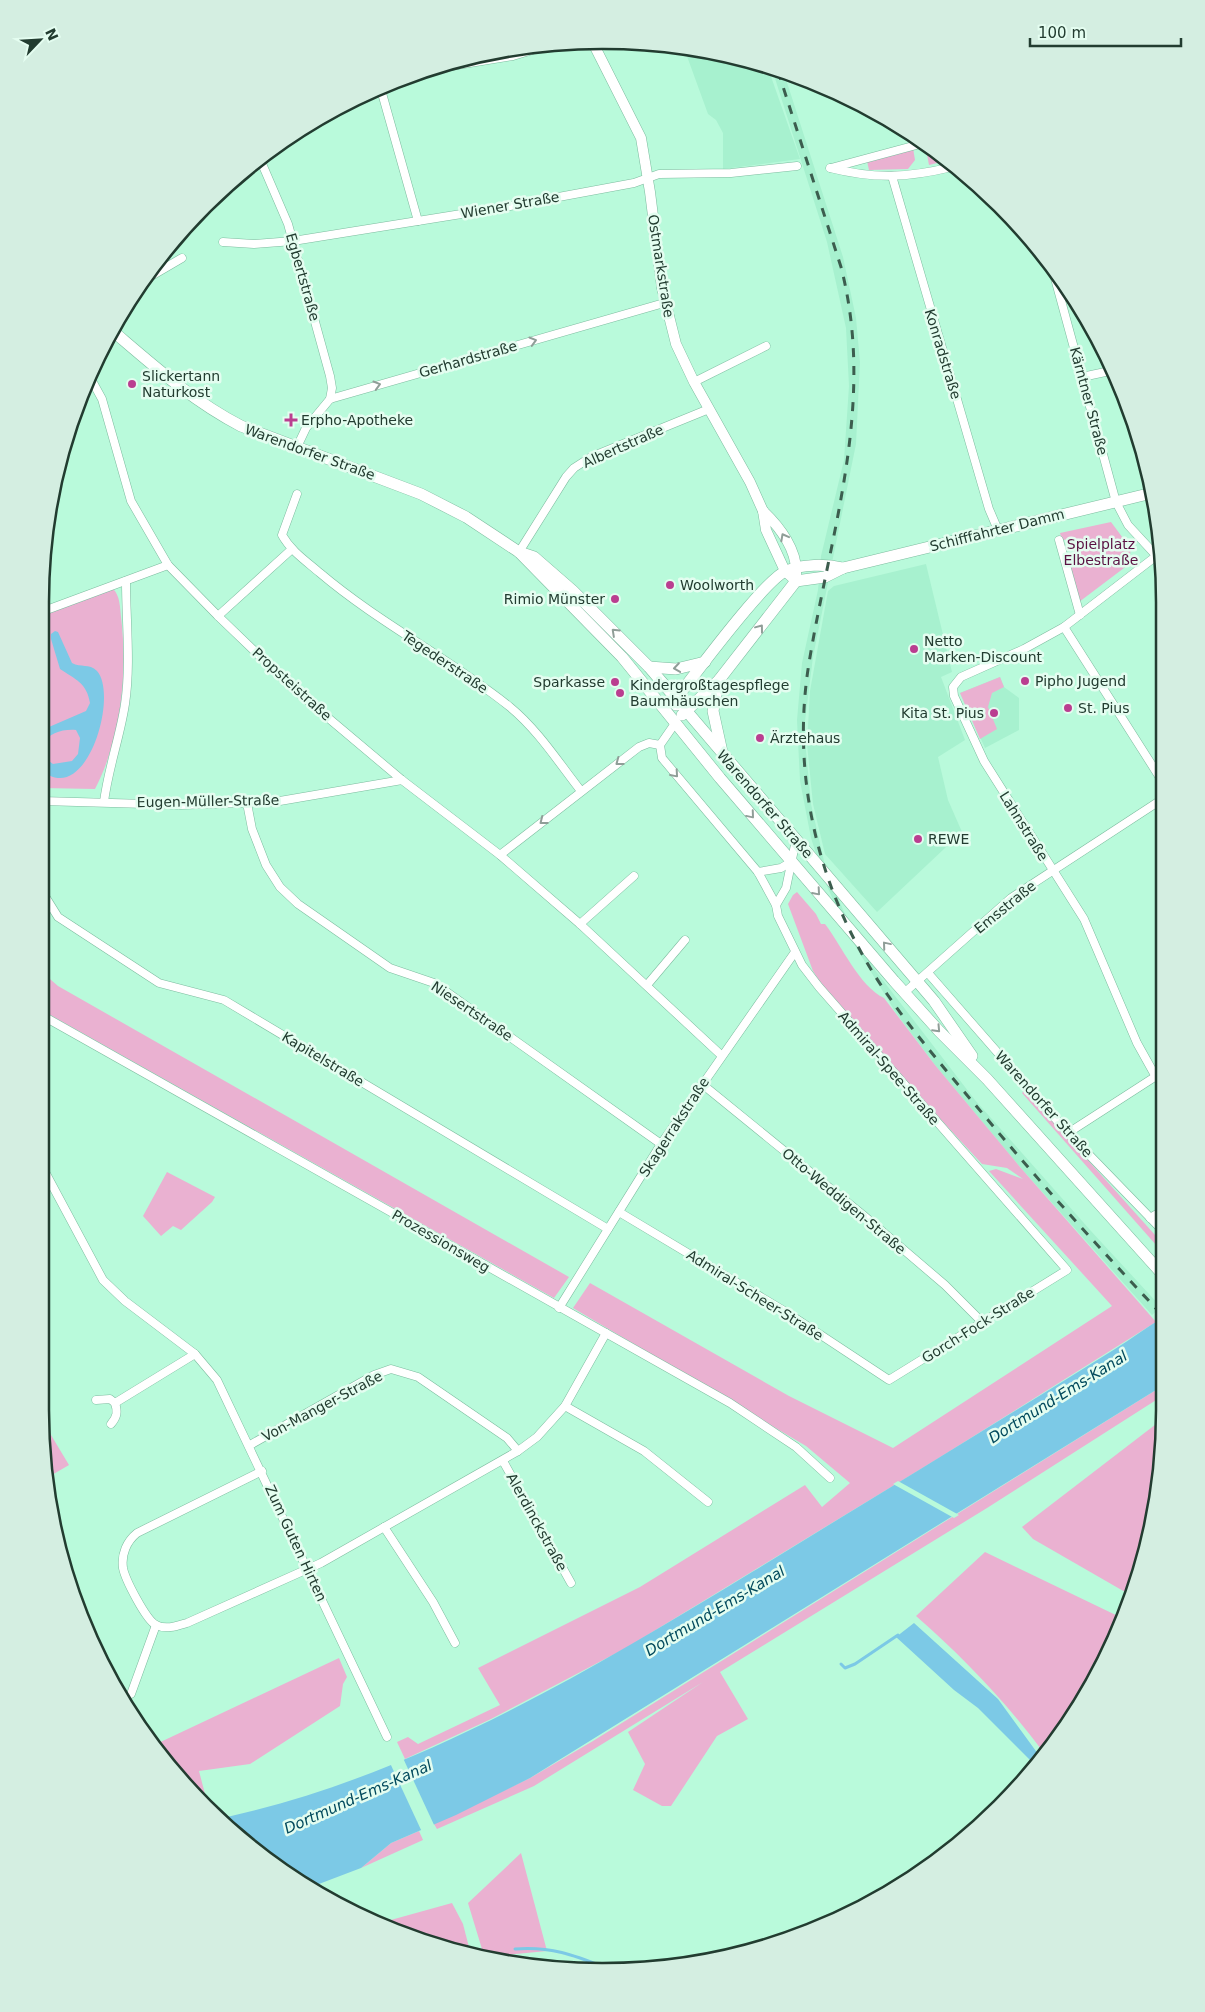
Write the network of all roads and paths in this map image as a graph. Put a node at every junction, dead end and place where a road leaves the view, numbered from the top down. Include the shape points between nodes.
1 (596, 49) edge
2 (514, 56) edge
3 (493, 59) edge
4 (383, 95) edge
5 (915, 145) edge
6 (262, 165) edge
7 (797, 166) dead end
8 (946, 168) edge
9 (892, 176) junction
10 (648, 177) junction
11 (418, 220) junction
12 (222, 242) dead end
13 (293, 242) junction
14 (182, 258) dead end
15 (158, 272) edge
16 (1059, 289) edge
17 (664, 303) junction
18 (118, 335) edge
19 (766, 346) dead end
20 (1105, 372) edge
21 (1082, 377) junction
22 (694, 382) junction
23 (94, 384) edge
24 (330, 399) junction
25 (709, 409) junction
26 (297, 448) junction
27 (297, 494) dead end
28 (1146, 494) edge
29 (1116, 502) junction
30 (764, 511) junction
31 (998, 530) junction
32 (1059, 540) dead end
33 (292, 549) junction
34 (519, 552) junction
35 (1154, 556) edge
36 (1155, 557) edge
37 (168, 565) junction
38 (797, 568) junction
39 (843, 568) junction
40 (785, 571) junction
41 (126, 581) junction
42 (796, 581) junction
43 (49, 609) edge
44 (1080, 615) junction
45 (218, 616) junction
46 (1064, 627) junction
47 (705, 662) junction
48 (649, 667) junction
49 (719, 680) junction
50 (676, 699) junction
51 (686, 710) junction
52 (676, 722) junction
53 (660, 745) junction
54 (723, 754) junction
55 (1156, 771) edge
56 (402, 780) junction
57 (581, 791) junction
58 (49, 802) edge
59 (104, 802) junction
60 (248, 803) junction
61 (1156, 803) edge
62 (796, 840) junction
63 (500, 855) junction
64 (791, 862) junction
65 (1052, 870) junction
66 (758, 872) junction
67 (634, 876) dead end
68 (49, 904) edge
69 (776, 905) junction
70 (580, 924) junction
71 (685, 940) dead end
72 (795, 952) junction
73 (928, 972) junction
74 (918, 982) junction
75 (647, 985) junction
76 (904, 993) junction
77 (49, 1019) edge
78 (721, 1056) junction
79 (1156, 1077) joint
80 (987, 1079) junction
81 (702, 1084) junction
82 (1068, 1133) junction
83 (661, 1144) junction
84 (49, 1179) edge
85 (619, 1212) junction
86 (1156, 1215) edge
87 (1150, 1218) junction
88 (1156, 1224) edge
89 (608, 1229) junction
90 (1156, 1267) edge
91 (1067, 1270) joint
92 (559, 1308) junction
93 (982, 1322) junction
94 (606, 1333) junction
95 (195, 1354) junction
96 (889, 1380) joint
97 (96, 1400) dead end
98 (115, 1403) junction
99 (565, 1406) junction
100 (111, 1424) dead end
101 (250, 1445) junction
102 (518, 1451) junction
103 (503, 1461) junction
104 (262, 1471) junction
105 (830, 1478) dead end
106 (708, 1502) dead end
107 (384, 1527) junction
108 (308, 1569) junction
109 (571, 1583) dead end
110 (156, 1625) junction
111 (455, 1643) dead end
112 (131, 1694) dead end
113 (387, 1737) dead end

1 - 10 street, Ostmarkstraße via 636,125
2 - 3 street
4 - 11 street
5 - 9 street via 830,168 860,175
6 - 13 street, Egbertstraße
7 - 10 street, Wiener Straße via 731,173 667,173
8 - 9 street
9 - 31 street, Konradstraße via 989,509
10 - 11 street, Wiener Straße via 547,199
10 - 17 street, Ostmarkstraße
11 - 13 street, Wiener Straße
12 - 13 street, Wiener Straße
13 - 24 street, Egbertstraße via 330,376
14 - 15 street
16 - 21 street, Kärntner Straße
17 - 22 street, Ostmarkstraße via 676,344
24 -> 17 street, Gerhardstraße
18 - 26 main road, Warendorfer Straße via 203,405 240,426
19 - 22 street
20 - 21 street
21 - 29 street, Kärntner Straße
22 - 25 street, Ostmarkstraße
23 - 37 street, Propsteistraße via 102,399 131,501
24 - 26 street via 306,428
25 - 30 street, Ostmarkstraße
25 - 34 street, Albertstraße via 607,450 579,465 566,477
26 - 34 main road, Warendorfer Straße via 421,494 466,517
27 - 33 street via 282,535
28 - 29 main road, Schifffahrter Damm
29 - 31 main road, Schifffahrter Damm
29 - 35 street, Kärntner Straße via 1128,524
38 -> 30 street, Ostmarkstraße via 778,525
30 - 40 street, Ostmarkstraße via 766,530
31 - 39 main road, Schifffahrter Damm
32 - 44 street
33 - 45 street
33 - 57 street, Tegederstraße via 340,590 511,708
48 -> 34 main road, Warendorfer Straße via 566,585 534,557
34 - 52 main road, Warendorfer Straße via 622,657
36 - 44 street
37 - 41 street
37 - 45 street, Propsteistraße
38 - 39 main road, Schifffahrter Damm
38 - 40 main road, Schifffahrter Damm
38 - 42 street, Ostmarkstraße
39 - 42 main road, Schifffahrter Damm via 825,577
40 - 42 street, Ostmarkstraße
40 - 47 main road via 749,607
41 - 43 street
41 - 59 street via 128,680
49 -> 42 main road
44 - 46 street
45 - 56 street, Propsteistraße via 295,690
46 - 55 street
46 - 65 street, Lahnstraße via 961,677 953,687 973,740
47 -> 48 main road via 676,669
47 - 50 main road
48 - 50 main road, Warendorfer Straße
49 - 51 main road
49 - 54 main road via 714,711
50 - 51 main road, Warendorfer Straße
50 - 52 main road
51 - 52 main road
51 - 54 main road, Warendorfer Straße
52 - 53 street
52 -> 64 main road, Warendorfer Straße
53 -> 57 street via 649,743 639,747
53 -> 66 street via 662,758
54 - 62 main road, Warendorfer Straße
56 - 60 street, Eugen-Müller-Straße via 274,802
56 - 63 street, Propsteistraße
57 -> 63 street
58 - 59 street, Eugen-Müller-Straße
59 - 60 street, Eugen-Müller-Straße
60 - 83 street, Niesertstraße via 252,829 266,865 298,904 390,968 434,983
61 - 65 street, Emsstraße
62 - 64 street
74 -> 62 main road, Warendorfer Straße
63 - 70 street, Propsteistraße
64 - 66 street, Warendorfer Straße via 780,868
64 - 69 street via 786,888
64 -> 76 main road, Warendorfer Straße
65 - 73 street, Emsstraße via 1011,898
65 - 79 street, Lahnstraße via 1084,919 1137,1043
66 - 69 street
67 - 70 street
68 - 89 street, Kapitelstraße via 58,917 159,983 224,1000
69 - 72 street, Admiral-Spee-Straße
70 - 75 street, Propsteistraße
71 - 75 street
72 - 78 street, Skagerrakstraße
72 - 91 street, Admiral-Spee-Straße via 819,987
73 - 74 street, Emsstraße
73 - 82 street, Warendorfer Straße
74 - 76 street, Emsstraße
74 - 80 main road, Warendorfer Straße
75 - 78 street, Propsteistraße
76 -> 80 main road, Warendorfer Straße
77 - 92 street, Prozessionsweg
78 - 81 street, Skagerrakstraße
79 - 82 street
80 - 90 main road, Warendorfer Straße
81 - 83 street, Skagerrakstraße
81 - 93 street, Otto-Weddigen-Straße via 863,1215 945,1285
82 - 87 street, Warendorfer Straße
83 - 85 street, Skagerrakstraße
84 - 95 street, Zum Guten Hirten via 103,1280 125,1301
85 - 89 street, Skagerrakstraße
85 - 96 street, Admiral-Scheer-Straße via 786,1312
86 - 87 street
87 - 88 street, Warendorfer Straße
89 - 92 street, Skagerrakstraße
91 - 93 street, Gorch-Fock-Straße
92 - 94 street, Prozessionsweg
93 - 96 street, Gorch-Fock-Straße
94 - 99 street, Alerdinckstraße
94 - 105 street, Prozessionsweg via 730,1403 796,1447
95 - 98 street
95 - 101 street, Zum Guten Hirten via 217,1380
97 - 98 street via 110,1399
98 - 100 street via 116,1419
99 - 102 street, Alerdinckstraße via 542,1433
99 - 106 street via 644,1451
101 - 102 street, Von-Manger-Straße via 374,1375 391,1370 418,1377 507,1438
101 - 104 street, Zum Guten Hirten
102 - 103 street, Alerdinckstraße
103 - 107 street, Alerdinckstraße
103 - 109 street, Alerdinckstraße
104 - 108 street, Zum Guten Hirten
104 - 110 street via 152,1525 129,1540 123,1568 145,1614
107 - 108 street, Alerdinckstraße
107 - 111 street via 433,1602
108 - 110 street, Alerdinckstraße via 187,1623 175,1627
108 - 113 street, Zum Guten Hirten
110 - 112 street

